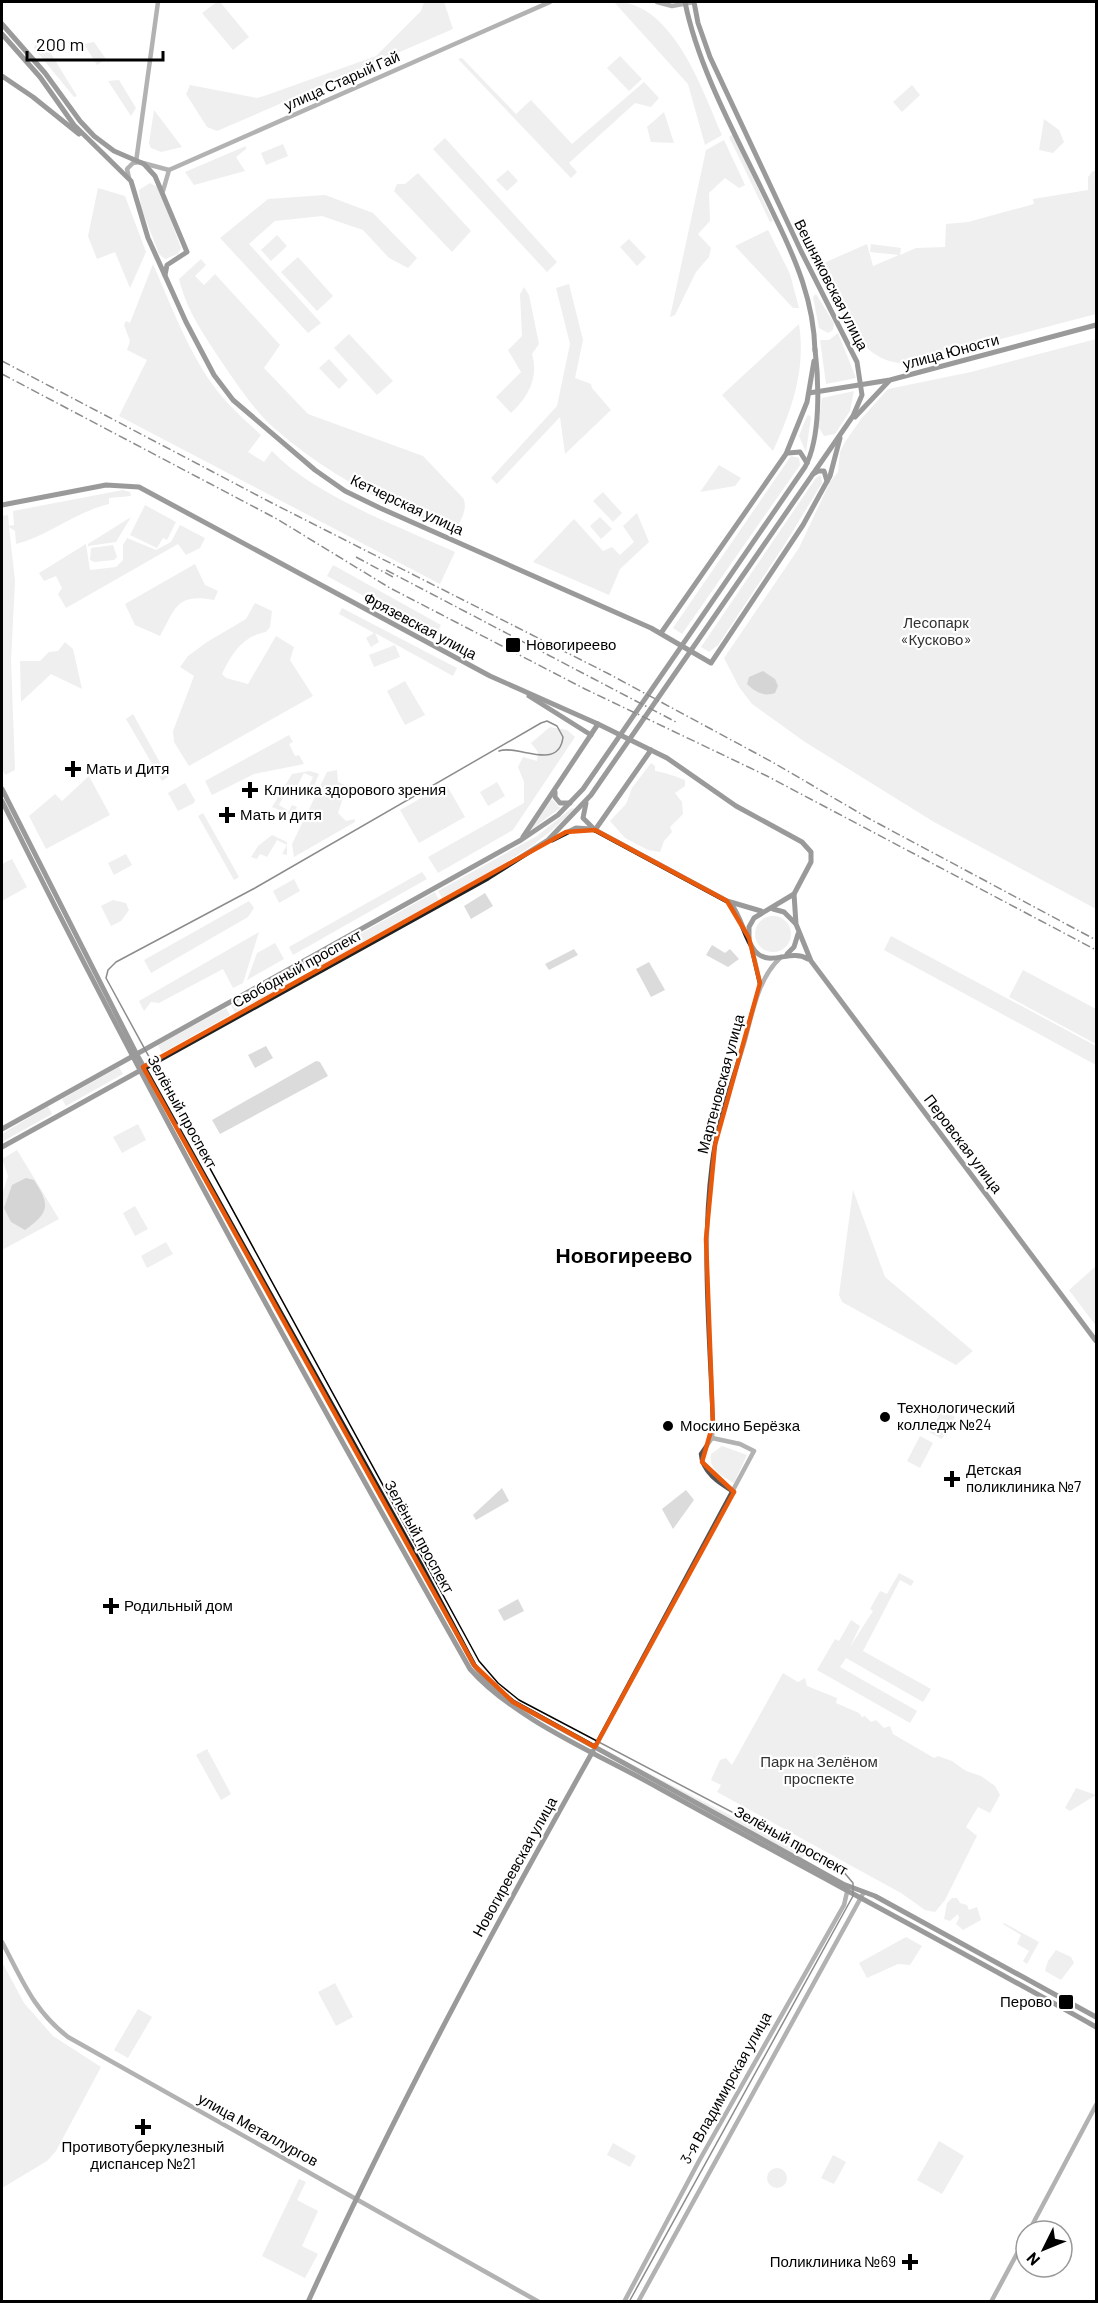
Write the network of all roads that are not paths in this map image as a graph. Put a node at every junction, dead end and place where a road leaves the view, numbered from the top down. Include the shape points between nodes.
1 (158, 2) edge
2 (550, 2) edge
3 (657, 2) edge
4 (694, 2) edge
5 (685, 3) edge
6 (2, 24) edge
7 (2, 34) edge
8 (2, 76) edge
9 (90, 142) junction
10 (138, 161) junction
11 (169, 170) junction
12 (129, 178) junction
13 (163, 191) junction
14 (156, 257) junction
15 (171, 262) junction
16 (167, 281) junction
17 (1096, 325) edge
18 (815, 350) junction
19 (890, 380) junction
20 (862, 384) junction
21 (819, 391) junction
22 (809, 393) junction
23 (847, 425) junction
24 (841, 434) junction
25 (787, 452) junction
26 (806, 467) junction
27 (827, 482) junction
28 (802, 487) junction
29 (2, 505) edge
30 (661, 633) junction
31 (523, 691) junction
32 (598, 724) junction
33 (591, 735) junction
34 (651, 750) junction
35 (558, 786) junction
36 (2, 789) edge
37 (591, 795) junction
38 (573, 800) junction
39 (2, 801) edge
40 (595, 830) junction
41 (521, 840) junction
42 (531, 852) junction
43 (794, 894) junction
44 (728, 901) junction
45 (765, 911) junction
46 (797, 927) junction
47 (749, 941) junction
48 (783, 956) junction
49 (811, 961) junction
50 (760, 988) junction
51 (134, 1055) junction
52 (141, 1069) junction
53 (2, 1129) edge
54 (2, 1147) edge
55 (1096, 1341) edge
56 (712, 1438) junction
57 (734, 1492) junction
58 (594, 1749) junction
59 (848, 1890) junction
60 (864, 1892) junction
61 (861, 1899) junction
62 (2, 1942) edge
63 (1096, 2017) edge
64 (1096, 2026) edge
65 (1096, 2105) edge
66 (356, 2197) junction
67 (1035, 2219) edge
68 (1014, 2258) edge
69 (308, 2301) edge
70 (539, 2301) edge
71 (624, 2301) edge
72 (638, 2301) edge
73 (991, 2301) edge

1 - 10 street
2 - 11 street, улица Старый Гай
3 - 5 street via 672,6
4 - 5 street
4 - 20 main road, Вешняковская улица via 710,57 851,350
5 - 18 main road, Вешняковская улица via 703,62 799,270 812,314
6 - 10 main road via 94,136
7 - 9 main road, Кетчерская улица
8 - 9 main road
9 - 12 main road, Кетчерская улица
10 - 11 street
10 - 12 street via 128,167
10 - 13 main road via 155,176
11 - 13 street
12 - 14 main road, Кетчерская улица
13 - 15 main road via 187,252
14 - 15 main road via 163,263
14 - 16 main road, Кетчерская улица
15 - 16 main road via 164,269
16 - 30 main road, Кетчерская улица via 193,338 233,400 315,470 380,508
17 - 19 main road, улица Юности
18 - 21 main road
18 - 22 main road, Вешняковская улица
19 - 20 main road, улица Юности
19 - 23 main road
20 - 21 main road, улица Юности
20 - 23 main road via 860,401
21 - 22 main road, улица Юности
21 - 26 main road
22 - 25 main road, Вешняковская улица
23 - 24 main road
24 - 27 main road
24 - 28 main road
25 - 26 main road via 802,454
25 - 30 main road, Вешняковская улица
26 - 38 main road, Свободный проспект
27 - 28 main road via 826,474 818,471
27 - 30 main road, Кетчерская улица via 711,663
28 - 37 main road
29 - 31 main road, Фрязевская улица via 106,484 139,487
31 - 32 main road, Фрязевская улица
31 - 33 main road
32 - 33 main road
32 - 34 main road, Фрязевская улица
33 - 35 main road
34 - 40 main road
34 - 43 main road, Фрязевская улица via 736,806 802,842 811,852 811,862
35 - 38 main road via 555,797 560,803
35 - 41 main road
36 - 51 main road, Зелёный проспект
37 - 40 main road via 582,815
37 - 42 main road, Свободный проспект via 558,831
38 - 41 main road, Свободный проспект via 551,821
39 - 51 main road, Зелёный проспект
40 - 42 main road via 572,829
40 - 44 main road
41 - 51 main road, Свободный проспект
42 - 52 main road, Свободный проспект
43 - 45 main road
43 - 46 main road
44 - 45 main road
44 - 47 main road
45 - 46 main road via 784,912
45 - 47 main road via 751,922
46 - 48 main road via 796,943
46 - 49 main road, Перовская улица
47 - 48 main road via 762,956
47 - 50 street
48 - 49 main road via 800,955
48 - 50 street
49 - 55 main road, Перовская улица
50 - 56 street, Мартеновская улица via 712,1164 706,1239
51 - 52 main road, Зелёный проспект
51 - 53 main road, Свободный проспект
52 - 54 main road, Свободный проспект
52 - 58 main road, Зелёный проспект via 470,1669 502,1701
56 - 57 street, Мартеновская улица via 701,1454 702,1462
56 - 57 street, Новогиреевская улица via 754,1451
57 - 58 street, Новогиреевская улица
58 - 59 main road, Зелёный проспект
58 - 66 main road, Новогиреевская улица via 442,2026
59 - 60 main road, Зелёный проспект
59 - 61 main road, Зелёный проспект
59 - 71 street, 3-я Владимирская улица via 844,1905
60 - 61 street, 3-я Владимирская улица
60 - 63 main road, Зелёный проспект
61 - 64 main road, Зелёный проспект
61 - 72 street, 3-я Владимирская улица
62 - 66 street, улица Металлургов via 30,1996 68,2037
65 - 67 street
66 - 69 main road, Новогиреевская улица
66 - 70 street, улица Металлургов
68 - 73 street

